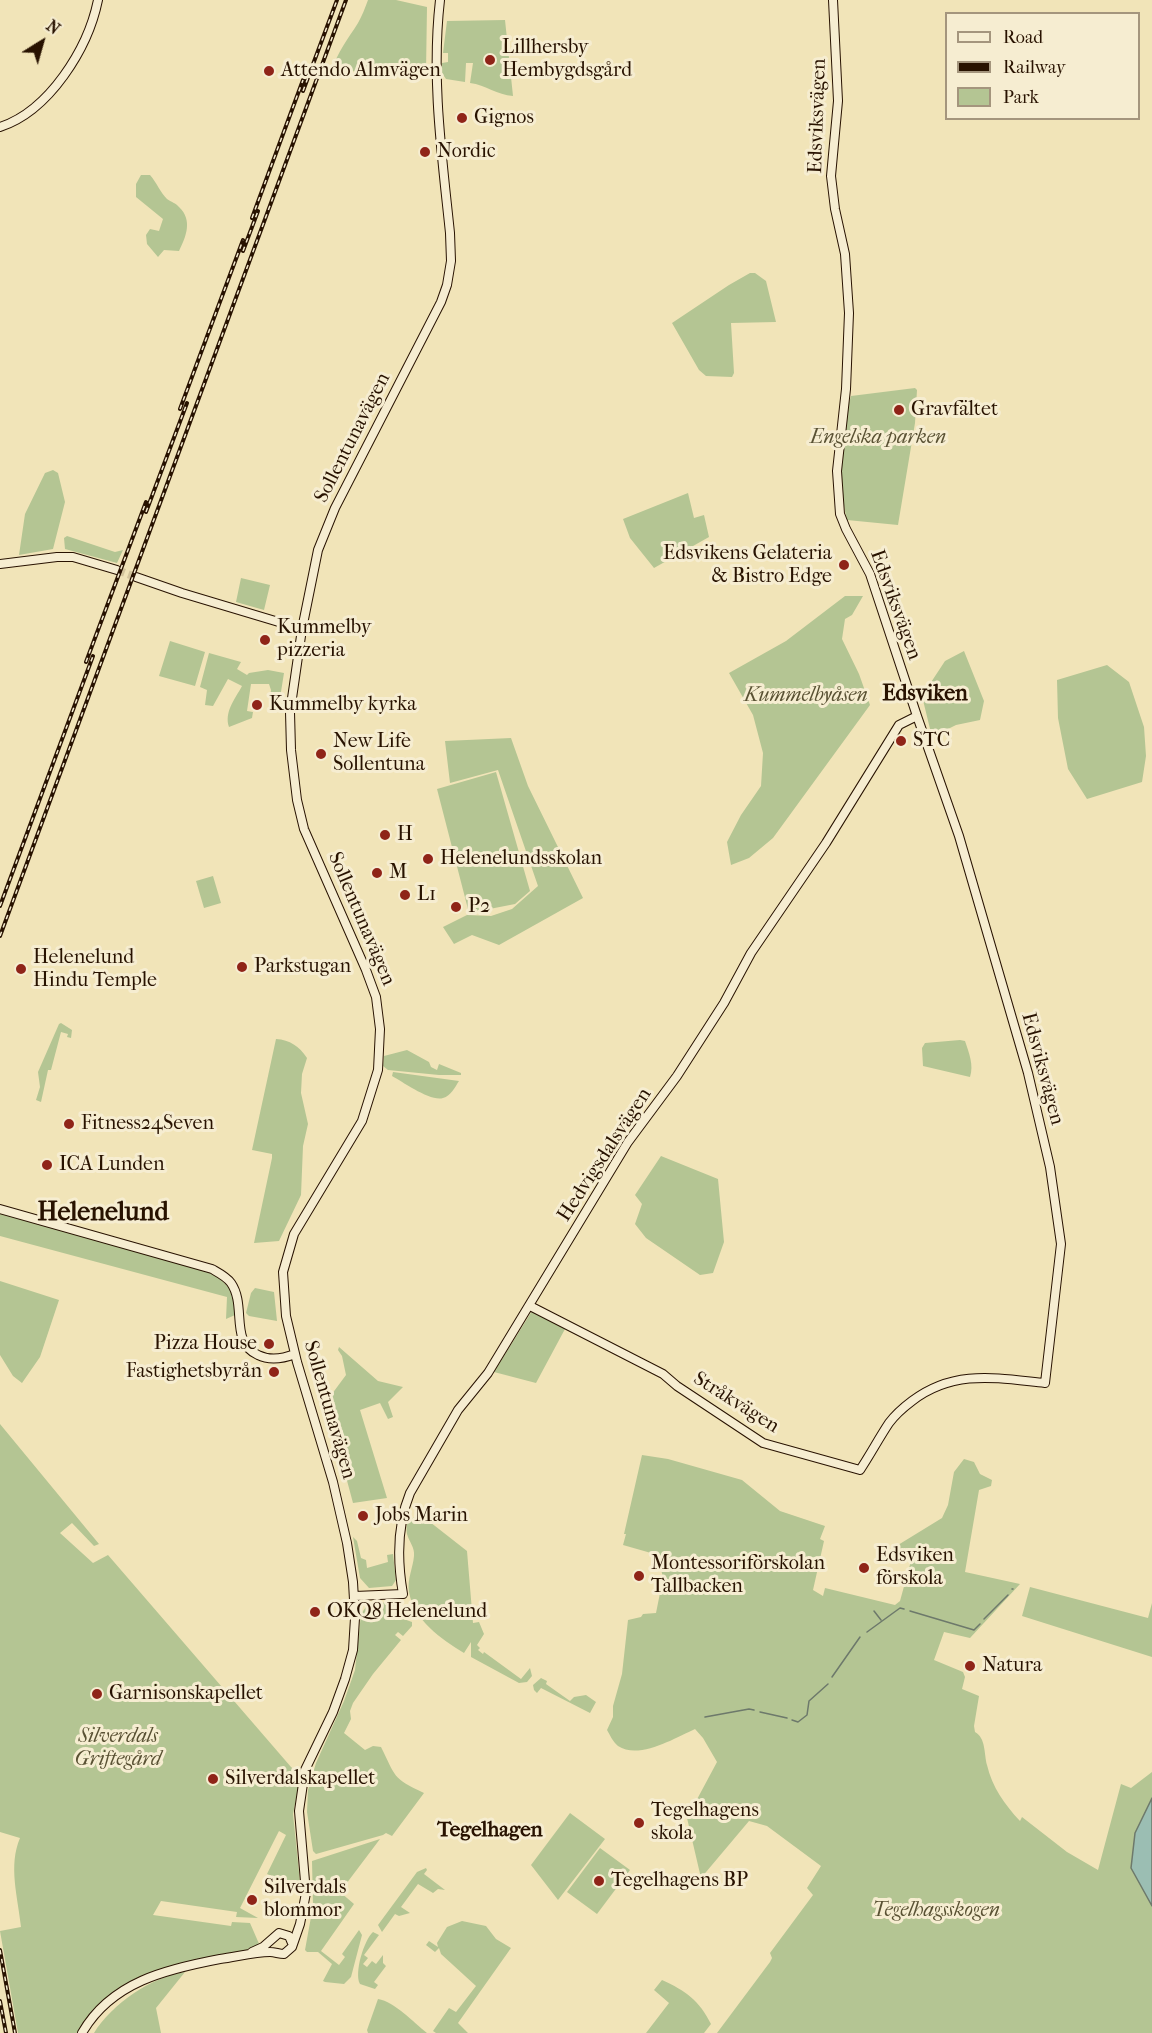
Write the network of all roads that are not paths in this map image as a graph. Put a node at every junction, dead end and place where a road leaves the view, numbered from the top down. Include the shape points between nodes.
1 (98, 0) edge
2 (440, 0) edge
3 (833, 0) edge
4 (0, 127) edge
5 (0, 564) edge
6 (117, 570) tunnel mouth
7 (136, 577) tunnel mouth
8 (302, 629) junction
9 (917, 716) junction
10 (0, 1209) edge
11 (530, 1306) junction
12 (295, 1354) junction
13 (1044, 1383) joint
14 (355, 1596) junction
15 (301, 1917) junction
16 (285, 1934) junction
17 (271, 1941) junction
18 (292, 1943) junction
19 (275, 1953) junction
20 (248, 1954) junction
21 (82, 2033) edge

1 - 4 street via 78,54 67,71 29,113
2 - 8 street, Sollentunavägen via 437,99 450,233 447,285 327,524 316,556
3 - 9 street, Edsviksvägen via 838,101 831,176 845,254 849,313 838,497 846,529 870,574
5 - 6 street via 73,557
7 - 8 street
8 - 12 street, Sollentunavägen via 290,712 297,800 304,829 376,997 380,1029 378,1071 362,1121 315,1196 286,1257 285,1316
9 - 11 street, Hedvigsdalsvägen via 899,725 677,1076 628,1142
9 - 13 street, Edsviksvägen via 986,922 1050,1167 1061,1244
10 - 12 street via 212,1269 231,1282 235,1290 245,1347 273,1359
11 - 13 street, Stråkvägen via 663,1374 764,1443 860,1470 890,1421 937,1385 964,1378
11 - 14 street, Hedvigsdalsvägen via 488,1373 458,1410 410,1494 400,1523 403,1594
12 - 14 street, Sollentunavägen via 333,1482
14 - 15 street, Sollentunavägen via 353,1650 345,1679 304,1770 299,1811 306,1893
15 - 16 street
15 - 18 street, Sollentunavägen
16 - 17 street via 276,1935
16 - 18 street
17 - 19 street
17 - 20 street
18 - 19 street via 289,1952
19 - 20 street
20 - 21 street via 150,1976 112,1999

